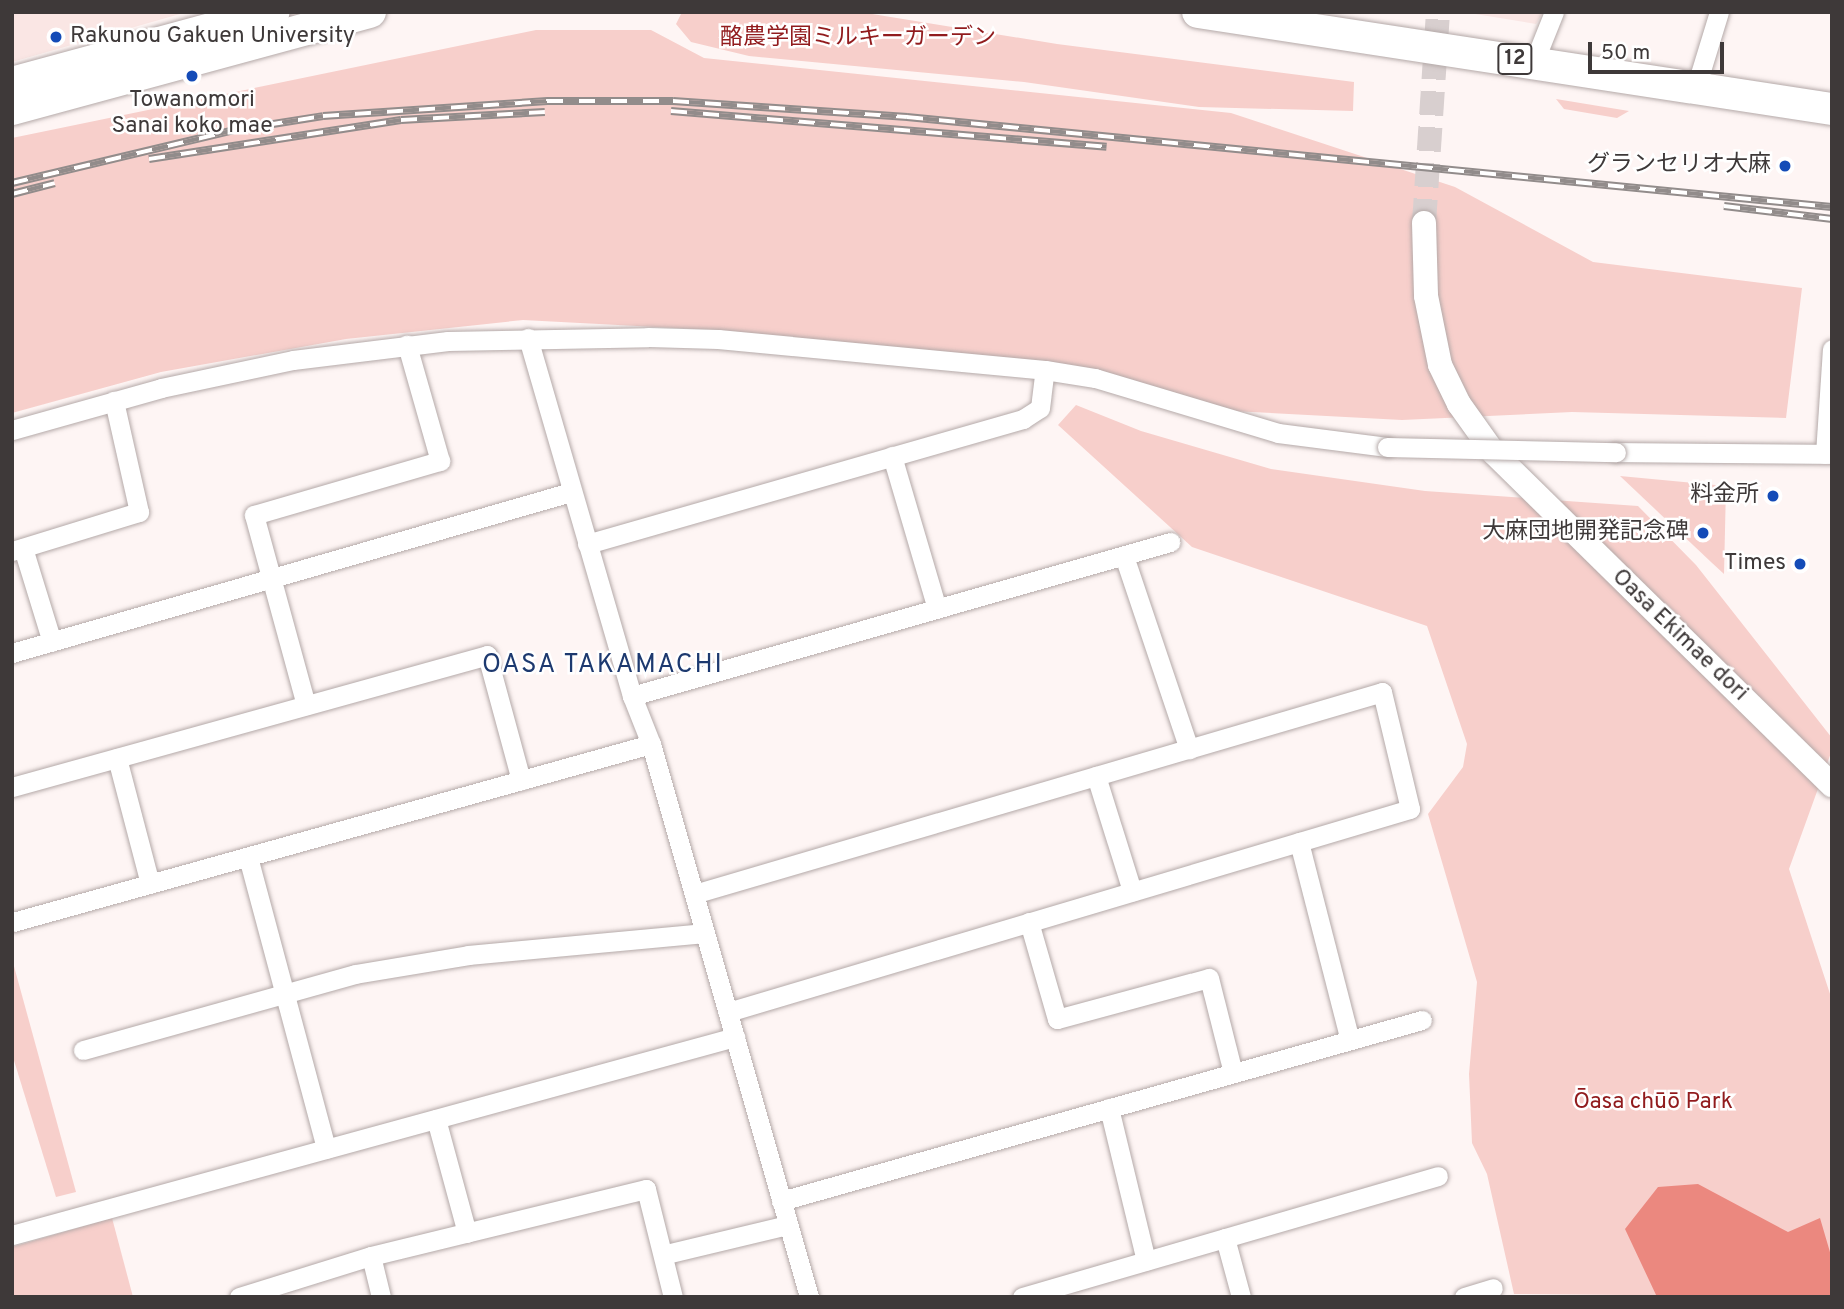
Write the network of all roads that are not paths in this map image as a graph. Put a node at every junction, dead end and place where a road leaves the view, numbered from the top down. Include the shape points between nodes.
1 (370, 12) edge
2 (1198, 12) edge
3 (1554, 12) edge
4 (1719, 12) edge
5 (282, 19) edge
6 (1534, 62) junction
7 (12, 83) edge
8 (1696, 87) junction
9 (1832, 108) edge
10 (12, 109) edge
11 (1424, 223) tunnel mouth
12 (528, 338) junction
13 (407, 345) junction
14 (1832, 349) edge
15 (1045, 370) junction
16 (1831, 376) edge
17 (114, 401) junction
18 (12, 430) edge
19 (1828, 454) edge
20 (892, 456) junction
21 (571, 492) junction
22 (1170, 542) dead end
23 (587, 544) junction
24 (18, 550) edge
25 (1124, 556) junction
26 (272, 581) junction
27 (937, 609) junction
28 (51, 642) junction
29 (12, 653) edge
30 (632, 696) junction
31 (306, 705) junction
32 (651, 744) junction
33 (1189, 749) junction
34 (117, 758) junction
35 (1096, 776) junction
36 (521, 780) junction
37 (1832, 785) edge
38 (12, 787) edge
39 (1298, 842) junction
40 (248, 857) junction
41 (150, 884) junction
42 (1132, 891) junction
43 (694, 894) junction
44 (13, 922) edge
45 (1029, 922) junction
46 (705, 933) junction
47 (285, 994) junction
48 (727, 1012) junction
49 (1422, 1020) dead end
50 (735, 1037) junction
51 (1350, 1040) junction
52 (83, 1050) dead end
53 (1233, 1073) junction
54 (1109, 1108) junction
55 (436, 1119) junction
56 (326, 1149) junction
57 (1438, 1176) dead end
58 (781, 1200) junction
59 (788, 1225) junction
60 (467, 1233) junction
61 (12, 1235) edge
62 (1225, 1238) junction
63 (666, 1254) junction
64 (371, 1256) junction
65 (1146, 1261) junction
66 (1493, 1289) dead end
67 (239, 1297) edge
68 (381, 1297) edge
69 (673, 1297) edge
70 (809, 1297) edge
71 (1022, 1297) edge
72 (1241, 1297) edge
73 (1464, 1297) edge

1 - 5 highway
2 - 6 highway, 12
3 - 6 street
4 - 8 street
5 - 7 highway
5 - 10 highway
6 - 8 highway, 12
8 - 9 highway, 12
11 - 37 street, Oasa Ekimae dori via 1426,296 1440,365 1458,404 1494,453
12 - 13 street
12 - 15 street via 718,339
12 - 21 street
13 - 17 street via 293,360
13 - 26 street via 440,461 254,515
14 - 16 street
15 - 19 street, bridge via 1095,378 1278,433 1387,447
15 - 20 street via 1037,413
16 - 19 street
17 - 18 street
17 - 24 street via 139,512
20 - 23 street
20 - 27 street
21 - 23 street
21 - 26 street
22 - 25 street
23 - 30 street
24 - 28 street
25 - 27 street
25 - 33 street
26 - 28 street
26 - 31 street
27 - 30 street
28 - 29 street
30 - 32 street
31 - 34 street
31 - 36 street via 487,655
32 - 36 street
32 - 43 street
33 - 35 street
33 - 39 street via 1382,692 1410,809
34 - 38 street
34 - 41 street
35 - 42 street
35 - 43 street
36 - 40 street
39 - 42 street
39 - 51 street
40 - 41 street
40 - 47 street
41 - 44 street
42 - 45 street
43 - 46 street
45 - 48 street
45 - 53 street via 1057,1019 1209,978
46 - 47 street via 468,955 355,974
46 - 48 street
47 - 52 street
47 - 56 street
48 - 50 street
49 - 51 street
50 - 55 street
50 - 58 street
51 - 53 street
53 - 54 street
54 - 58 street
54 - 65 street
55 - 56 street
55 - 60 street
56 - 61 street
57 - 62 street
58 - 59 street
59 - 63 street
59 - 70 street
60 - 63 street via 646,1189
60 - 64 street
62 - 65 street
62 - 72 street
63 - 69 street
64 - 67 street
64 - 68 street
65 - 71 street
66 - 73 street

